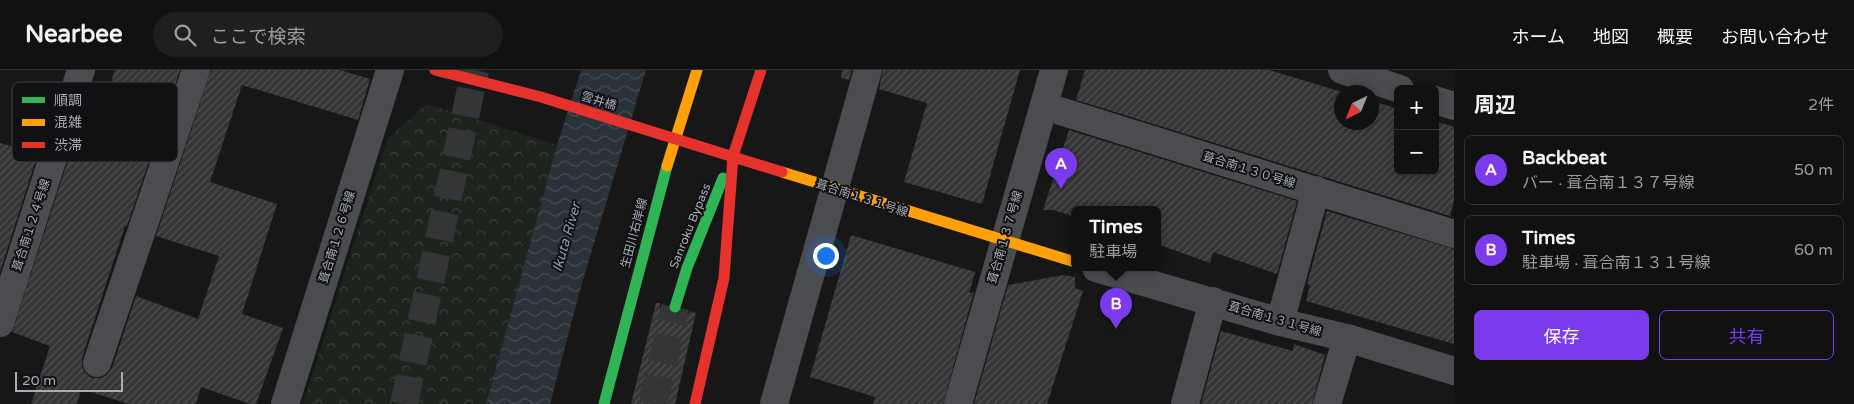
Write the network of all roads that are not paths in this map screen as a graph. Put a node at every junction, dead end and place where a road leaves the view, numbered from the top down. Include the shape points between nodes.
1 (81, 70) edge
2 (196, 70) edge
3 (390, 70) edge
4 (435, 70) edge
5 (697, 70) edge
6 (761, 70) edge
7 (868, 70) edge
8 (1054, 70) edge
9 (1342, 70) edge
10 (77, 82) edge
11 (1394, 87) edge
12 (1439, 101) edge
13 (1044, 106) junction
14 (1454, 106) edge
15 (178, 123) edge
16 (649, 131) joint
17 (676, 140) junction
18 (733, 156) junction
19 (52, 162) edge
20 (165, 162) edge
21 (834, 189) junction
22 (1316, 190) junction
23 (1454, 234) edge
24 (1004, 242) junction
25 (1071, 261) edge
26 (1107, 271) edge
27 (1213, 301) junction
28 (675, 307) tunnel mouth
29 (1280, 322) junction
30 (0, 323) edge
31 (1347, 338) junction
32 (97, 363) dead end
33 (1454, 371) edge
34 (286, 404) edge
35 (604, 404) edge
36 (695, 404) edge
37 (774, 404) edge
38 (958, 404) edge
39 (1185, 404) edge
40 (1328, 404) edge

1 - 10 street, 葺合南１２４号線
2 - 15 street
3 - 34 street, 葺合南１２６号線
4 - 16 street, 雲井橋 via 541,97
5 - 17 street, 生田川右岸線
6 - 18 street
7 - 21 street
8 - 13 street, 葺合南１３７号線
9 - 11 street
12 - 14 street
13 - 22 street, 葺合南１３０号線
13 - 24 street, 葺合南１３７号線
16 - 17 street, 葺合南１３１号線
17 - 18 street, 葺合南１３１号線
17 - 35 street, 生田川右岸線 via 657,198
18 - 21 street, 葺合南１３１号線
18 - 28 street, Sanroku Bypass via 687,268
18 - 36 street via 724,278
19 - 30 street, 葺合南１２４号線
20 - 32 street
21 - 24 street, 葺合南１３１号線
21 - 37 street
22 - 23 street, 葺合南１３０号線
22 - 29 street
24 - 25 street, 葺合南１３１号線
24 - 38 street, 葺合南１３７号線
26 - 27 street, 葺合南１３１号線
27 - 29 street, 葺合南１３１号線
27 - 39 street
29 - 31 street, 葺合南１３１号線
31 - 33 street, 葺合南１３１号線
31 - 40 street

